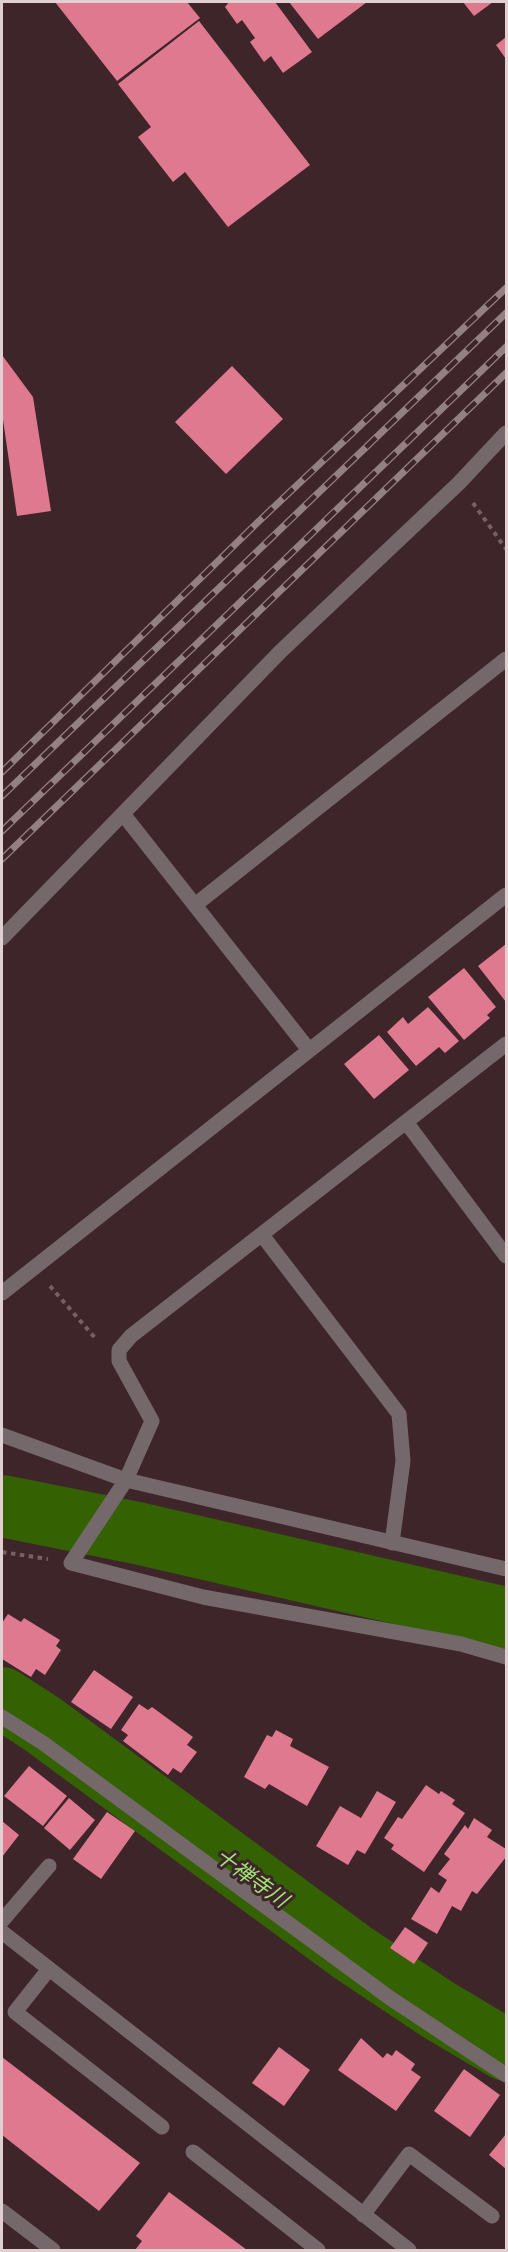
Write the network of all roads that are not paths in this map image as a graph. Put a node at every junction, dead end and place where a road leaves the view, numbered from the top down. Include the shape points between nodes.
1 (507, 433) edge
2 (507, 659) edge
3 (123, 814) junction
4 (507, 895) edge
5 (195, 905) junction
6 (2, 938) edge
7 (507, 1044) edge
8 (309, 1050) junction
9 (406, 1122) junction
10 (262, 1235) junction
11 (507, 1256) edge
12 (2, 1293) edge
13 (2, 1436) edge
14 (126, 1480) junction
15 (392, 1543) junction
16 (507, 1569) edge
17 (507, 1657) edge
18 (2, 1717) edge
19 (49, 1866) dead end
20 (2, 1921) edge
21 (2, 1932) edge
22 (49, 1970) junction
23 (507, 2075) edge
24 (162, 2127) dead end
25 (193, 2152) dead end
26 (2, 2211) edge
27 (363, 2215) junction
28 (492, 2216) dead end
29 (53, 2250) edge
30 (318, 2250) edge
31 (409, 2250) edge

1 - 3 street via 281,651
2 - 5 street
3 - 5 street
3 - 6 street
4 - 8 street
5 - 8 street
7 - 9 street
8 - 12 street
9 - 10 street
9 - 11 street
10 - 14 street via 131,1336 119,1350 119,1361 152,1421
10 - 15 street via 399,1414 403,1461
13 - 14 street
14 - 15 street
14 - 17 street via 71,1563 203,1597 461,1644
15 - 16 street
18 - 23 street via 390,1998
19 - 20 street
21 - 22 street
22 - 24 street via 15,2012
22 - 27 street
25 - 30 street
26 - 29 street
27 - 28 street via 409,2154
27 - 31 street

